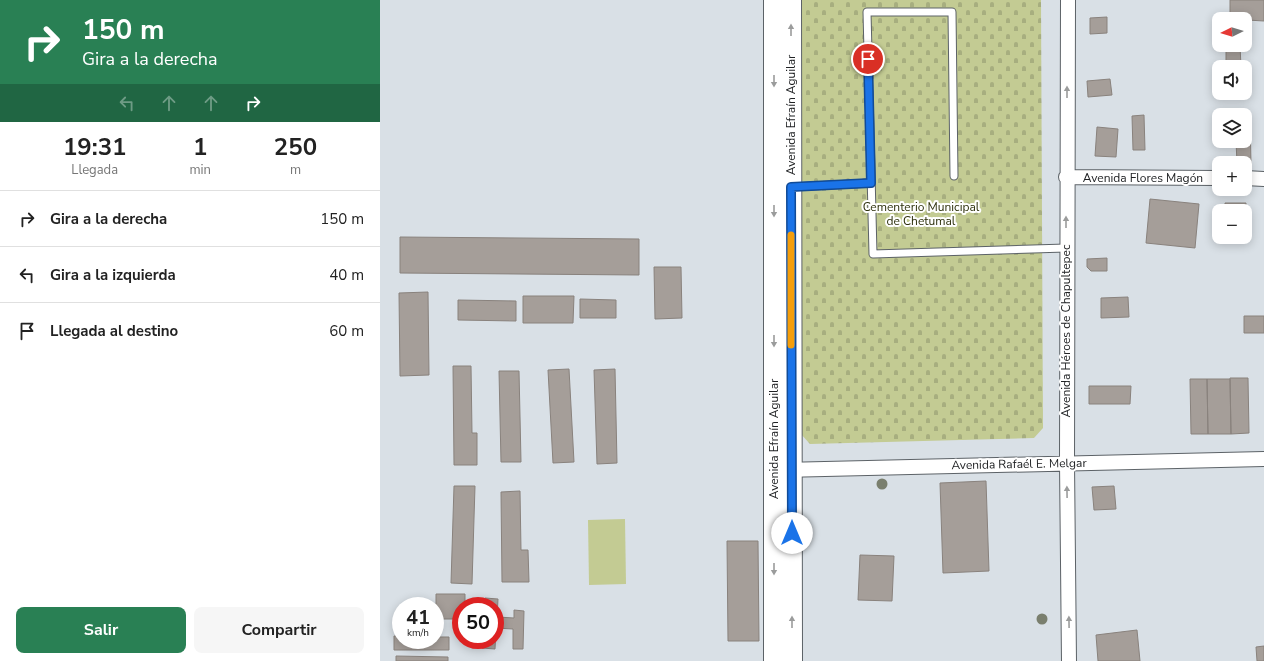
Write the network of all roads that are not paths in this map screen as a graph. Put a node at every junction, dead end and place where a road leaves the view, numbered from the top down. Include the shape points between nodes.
1 (774, 0) edge
2 (791, 0) edge
3 (1068, 0) edge
4 (954, 176) dead end
5 (1066, 177) junction
6 (1212, 178) edge
7 (1252, 178) edge
8 (1264, 178) edge
9 (871, 183) junction
10 (791, 187) junction
11 (1066, 248) junction
12 (1264, 459) edge
13 (1067, 464) junction
14 (783, 470) junction
15 (774, 661) edge
16 (792, 661) edge
17 (1069, 661) edge

1 -> 14 main road, Avenida Efraín Aguilar
10 -> 2 main road, Avenida Efraín Aguilar
5 -> 3 street, Avenida Héroes de Chapultepec
4 - 9 lane via 952,12 867,12
5 - 6 street, Avenida Flores Magón
11 -> 5 street, Avenida Héroes de Chapultepec
7 - 8 street
9 - 10 lane
9 - 11 lane via 873,254
10 - 14 main road, Avenida Efraín Aguilar
11 - 13 street, Avenida Héroes de Chapultepec
12 - 13 street, Avenida Rafaél E. Melgar
13 - 14 street, Avenida Rafaél E. Melgar
17 -> 13 street, Avenida Héroes de Chapultepec
14 -> 15 main road, Avenida Efraín Aguilar
16 -> 14 main road, Avenida Efraín Aguilar

